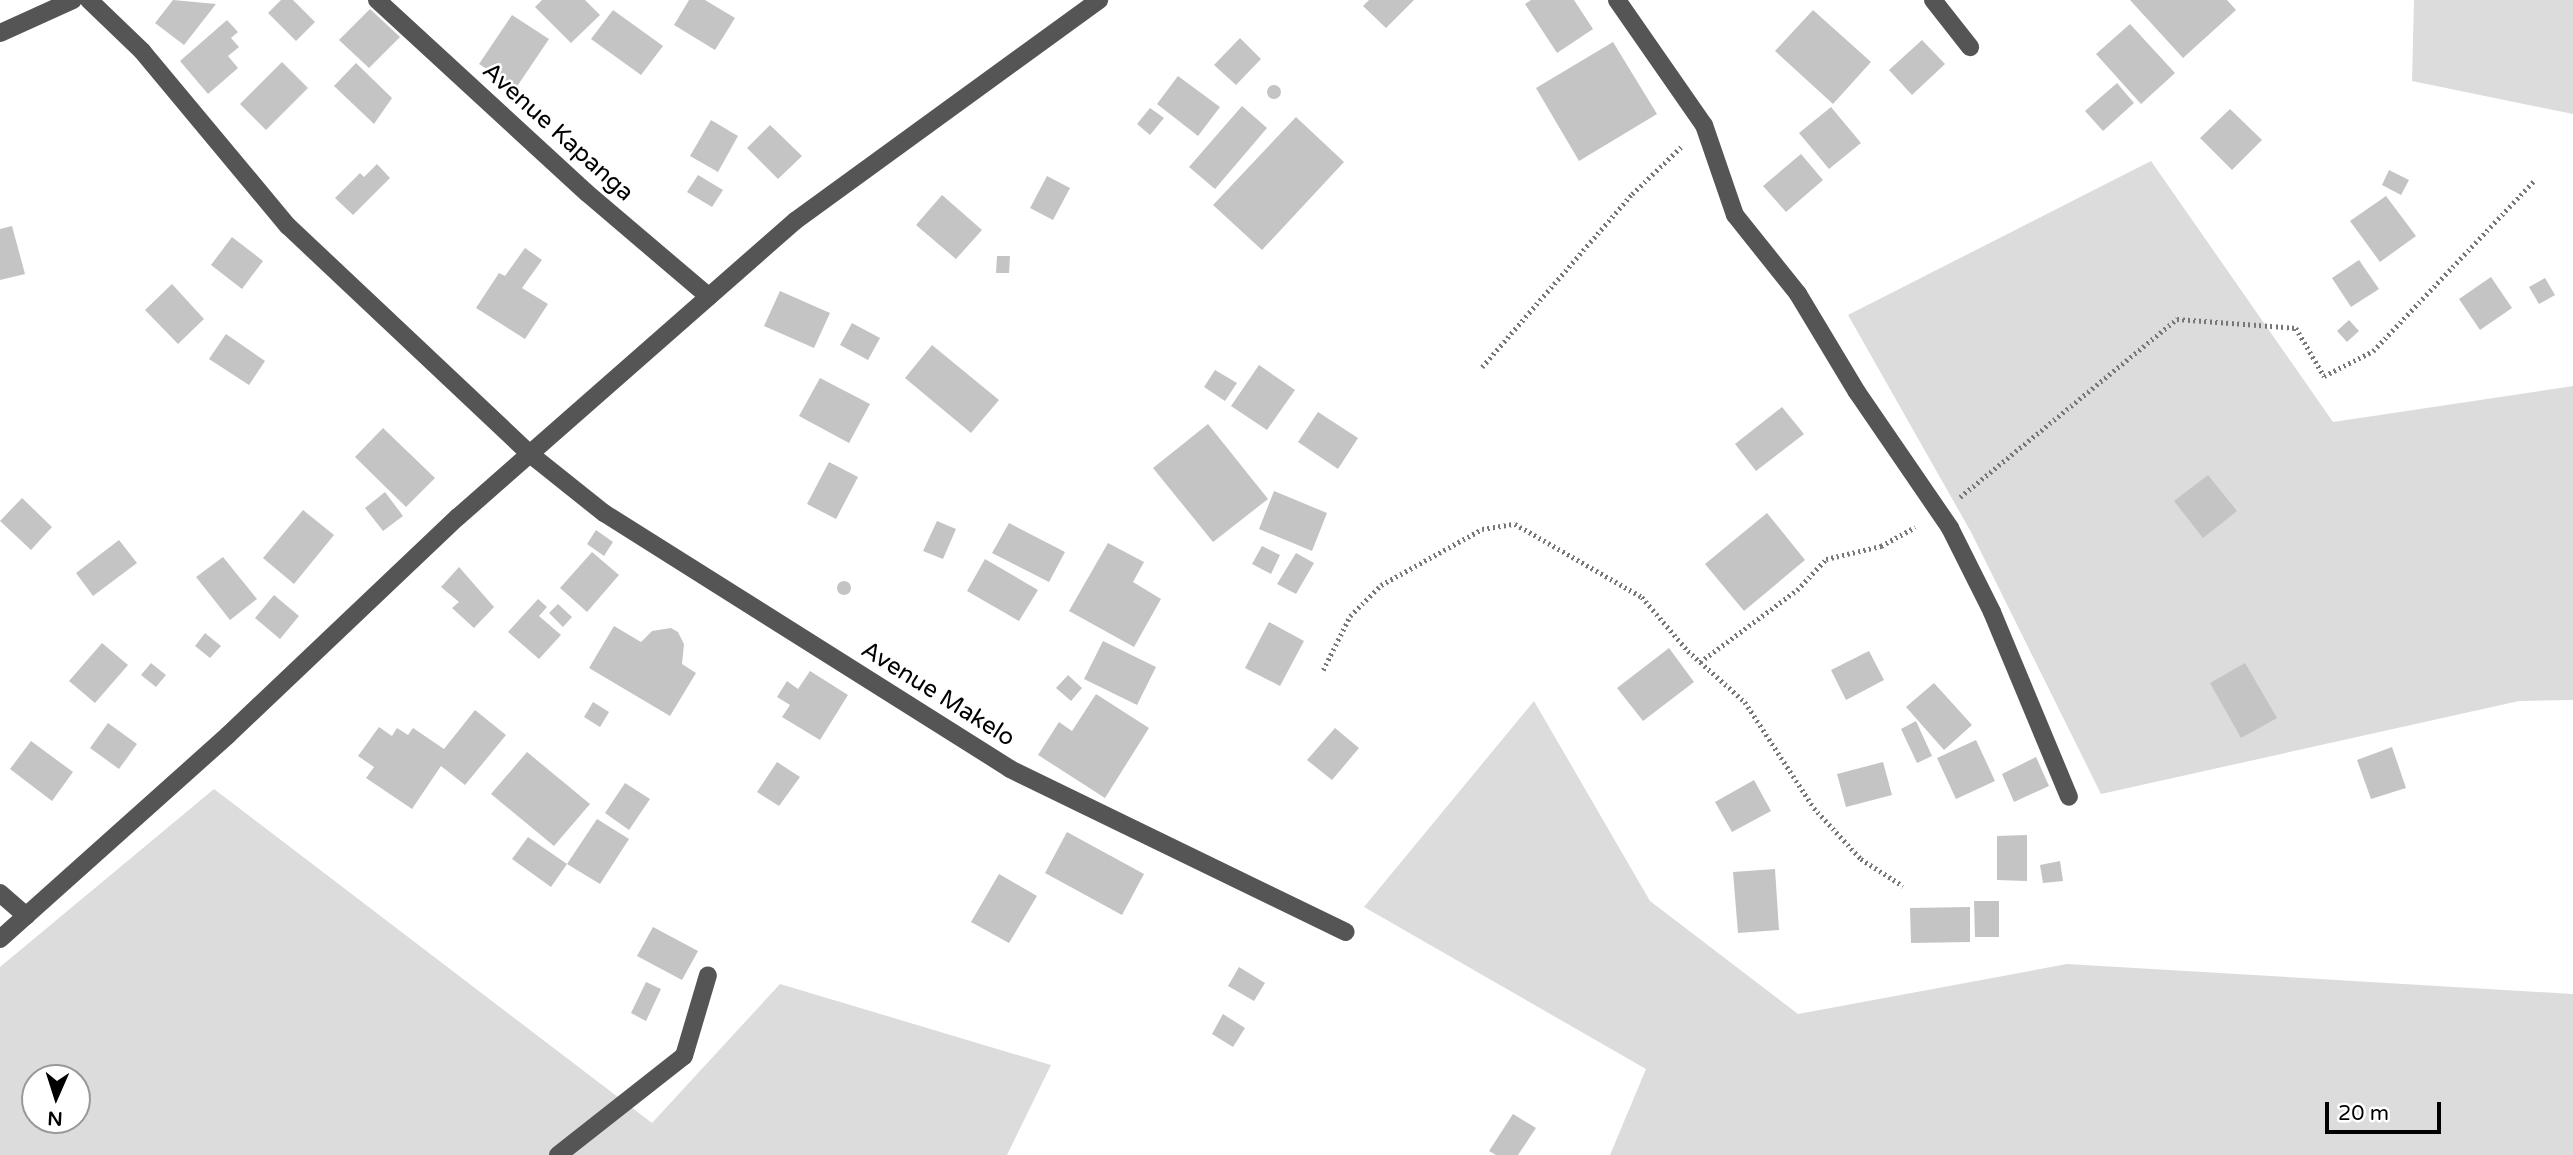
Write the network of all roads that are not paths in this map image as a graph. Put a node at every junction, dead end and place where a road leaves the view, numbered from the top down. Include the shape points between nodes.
1 (73, 0) edge
2 (89, 0) edge
3 (377, 0) edge
4 (1099, 0) edge
5 (1617, 0) edge
6 (1933, 0) edge
7 (0, 33) edge
8 (1970, 47) dead end
9 (709, 297) junction
10 (530, 454) junction
11 (2069, 797) dead end
12 (0, 893) edge
13 (26, 916) junction
14 (1345, 932) dead end
15 (0, 939) edge
16 (708, 975) dead end
17 (558, 1155) edge

1 - 7 street
2 - 10 street, Avenue Makelo via 142,51 288,226
3 - 9 street, Avenue Kapanga via 587,193
4 - 9 street via 795,221
5 - 11 street via 1704,125 1735,215 1798,294 1857,393 1940,513 1992,612
6 - 8 street
9 - 10 street
10 - 13 street
10 - 14 street, Avenue Makelo via 604,513 1010,769
12 - 13 street
13 - 15 street
16 - 17 street via 684,1056

